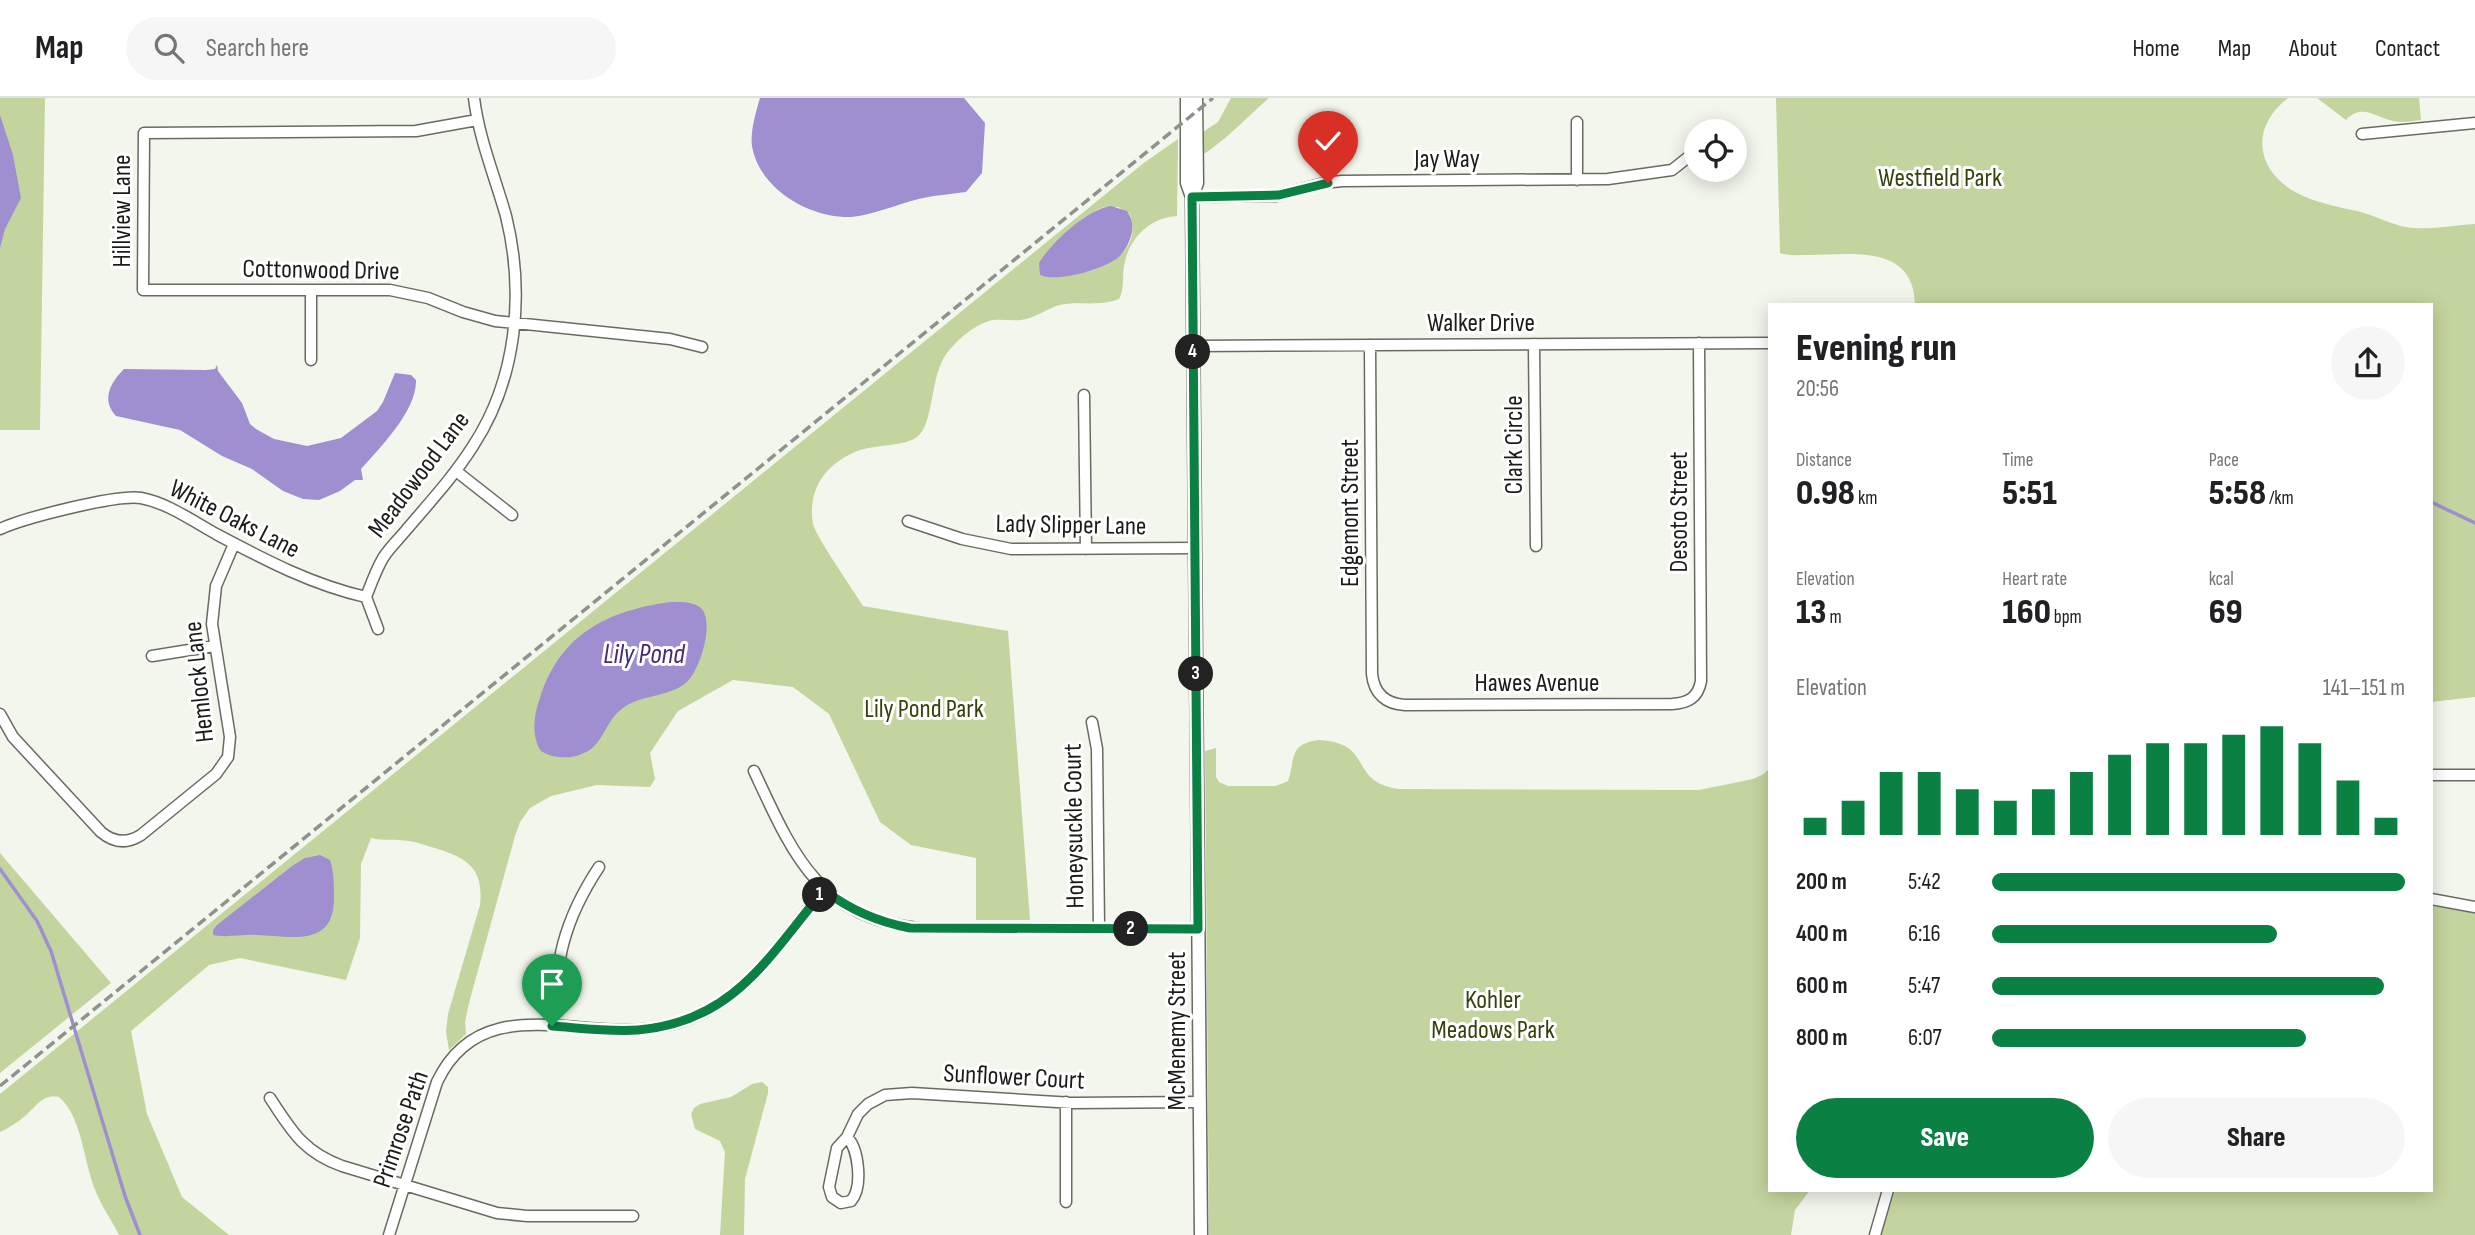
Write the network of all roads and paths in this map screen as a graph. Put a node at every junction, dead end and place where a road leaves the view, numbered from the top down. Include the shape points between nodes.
1 (474, 98) edge
2 (1187, 98) edge
3 (1196, 98) edge
4 (477, 120) junction
5 (1577, 122) dead end
6 (2475, 123) edge
7 (2362, 134) dead end
8 (1684, 162) edge
9 (1577, 180) junction
10 (1192, 197) junction
11 (143, 290) joint
12 (311, 290) junction
13 (513, 323) junction
14 (1699, 343) junction
15 (1768, 343) edge
16 (1534, 344) junction
17 (1370, 345) junction
18 (1193, 346) junction
19 (702, 347) dead end
20 (311, 360) dead end
21 (1084, 395) dead end
22 (456, 471) junction
23 (512, 515) dead end
24 (908, 521) dead end
25 (0, 528) edge
26 (234, 544) junction
27 (1536, 546) dead end
28 (1086, 548) junction
29 (1195, 548) junction
30 (366, 597) junction
31 (378, 629) dead end
32 (214, 646) junction
33 (152, 656) dead end
34 (1373, 681) joint
35 (1701, 681) joint
36 (0, 714) edge
37 (1092, 722) dead end
38 (754, 771) dead end
39 (2433, 775) edge
40 (2475, 775) edge
41 (599, 867) dead end
42 (824, 890) junction
43 (2433, 899) edge
44 (2475, 906) edge
45 (1098, 929) junction
46 (1198, 929) junction
47 (552, 1026) junction
48 (270, 1098) dead end
49 (1066, 1102) junction
50 (1200, 1102) junction
51 (847, 1137) junction
52 (404, 1185) junction
53 (1887, 1192) edge
54 (1066, 1202) dead end
55 (633, 1216) dead end
56 (389, 1235) edge
57 (1201, 1235) edge
58 (1875, 1235) edge

1 - 4 street, Meadowood Lane
2 - 10 street, McMenemy Street via 1187,183
3 - 10 street, McMenemy Street via 1197,183
4 - 11 street, Hillview Lane via 390,132 144,133
4 - 13 street, Meadowood Lane via 512,241 517,295
5 - 9 street
6 - 7 street
8 - 9 street, Jay Way via 1670,171
9 - 10 street, Jay Way via 1338,181 1279,195
10 - 18 street, McMenemy Street
11 - 12 street, Cottonwood Drive
12 - 13 street, Cottonwood Drive via 409,293 478,318
12 - 20 street
13 - 19 street, Cottonwood Drive via 670,339
13 - 22 street, Meadowood Lane via 511,354 496,401
14 - 15 street, Walker Drive
14 - 16 street, Walker Drive
14 - 35 street, Desoto Street
16 - 17 street, Walker Drive
16 - 27 street, Clark Circle
17 - 18 street, Walker Drive
17 - 34 street, Edgemont Street
18 - 29 street, McMenemy Street
21 - 28 street
22 - 23 street
22 - 30 street, Meadowood Lane via 382,559
24 - 28 street, Lady Slipper Lane via 991,546
25 - 26 street, White Oaks Lane via 107,500 138,498 165,506
26 - 30 street, White Oaks Lane via 311,581
26 - 32 street, Hemlock Lane via 216,586
28 - 29 street, Lady Slipper Lane
29 - 46 street, McMenemy Street
30 - 31 street
32 - 33 street
32 - 36 street, Hemlock Lane via 230,746 223,766 129,841 116,841 101,832 19,745
34 - 35 street, Hawes Avenue via 1384,699 1405,705 1679,703 1695,696
37 - 45 street, Honeysuckle Court via 1097,749
38 - 42 street via 794,853
39 - 40 street
41 - 47 street via 578,901 561,945
42 - 45 street via 860,912 910,928
42 - 47 street, Primrose Path via 747,983 703,1013 671,1025 638,1030
43 - 44 street
45 - 46 street
46 - 50 street, McMenemy Street
47 - 52 street, Primrose Path via 498,1028 453,1057 435,1087
48 - 52 street via 296,1137 314,1153
49 - 50 street, Sunflower Court
49 - 51 street, Sunflower Court via 890,1094 861,1111
49 - 54 street
50 - 57 street, McMenemy Street
51 - 51 street, Sunflower Court via 837,1146 829,1188 832,1198 841,1203 854,1198 858,1185 855,1146
52 - 55 street via 512,1215
52 - 56 street, Primrose Path
53 - 58 street

